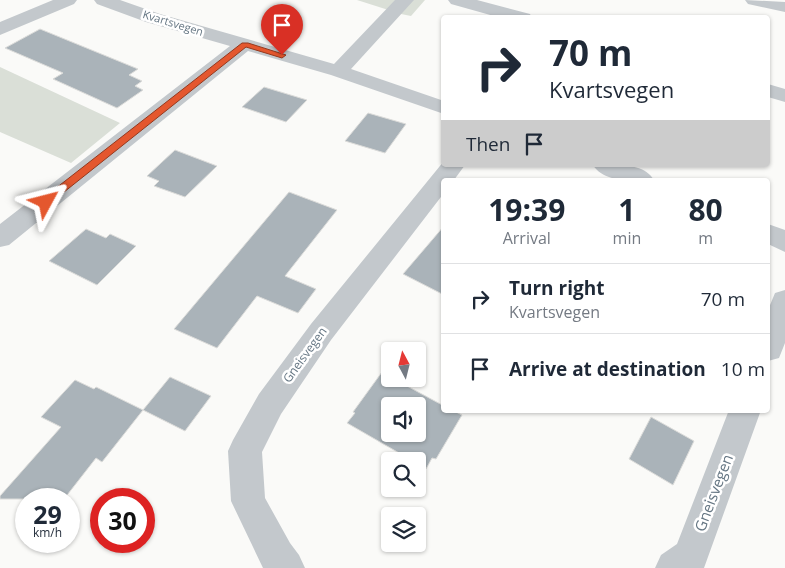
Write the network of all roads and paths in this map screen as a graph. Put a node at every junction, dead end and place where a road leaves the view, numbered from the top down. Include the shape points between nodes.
1 (68, 0) edge
2 (103, 0) edge
3 (405, 0) edge
4 (456, 0) edge
5 (754, 0) edge
6 (785, 7) edge
7 (512, 15) edge
8 (0, 29) edge
9 (245, 44) junction
10 (338, 71) junction
11 (770, 91) edge
12 (785, 96) edge
13 (441, 107) edge
14 (451, 167) edge
15 (610, 167) edge
16 (443, 178) edge
17 (637, 178) edge
18 (441, 180) edge
19 (770, 234) edge
20 (0, 238) edge
21 (785, 242) edge
22 (785, 301) edge
23 (770, 343) edge
24 (744, 413) edge
25 (286, 568) edge
26 (674, 568) edge

1 - 8 street
2 - 9 street, Kvartsvegen
3 - 10 street
4 - 7 street
5 - 6 street
9 - 10 street, Kvartsvegen
9 - 20 street
10 - 13 street
11 - 12 street
14 - 16 street, Gneisvegen
15 - 17 street
18 - 25 street, Gneisvegen via 321,332 270,404 245,451 248,500
19 - 21 street
22 - 23 street
24 - 26 street, Gneisvegen via 690,557

